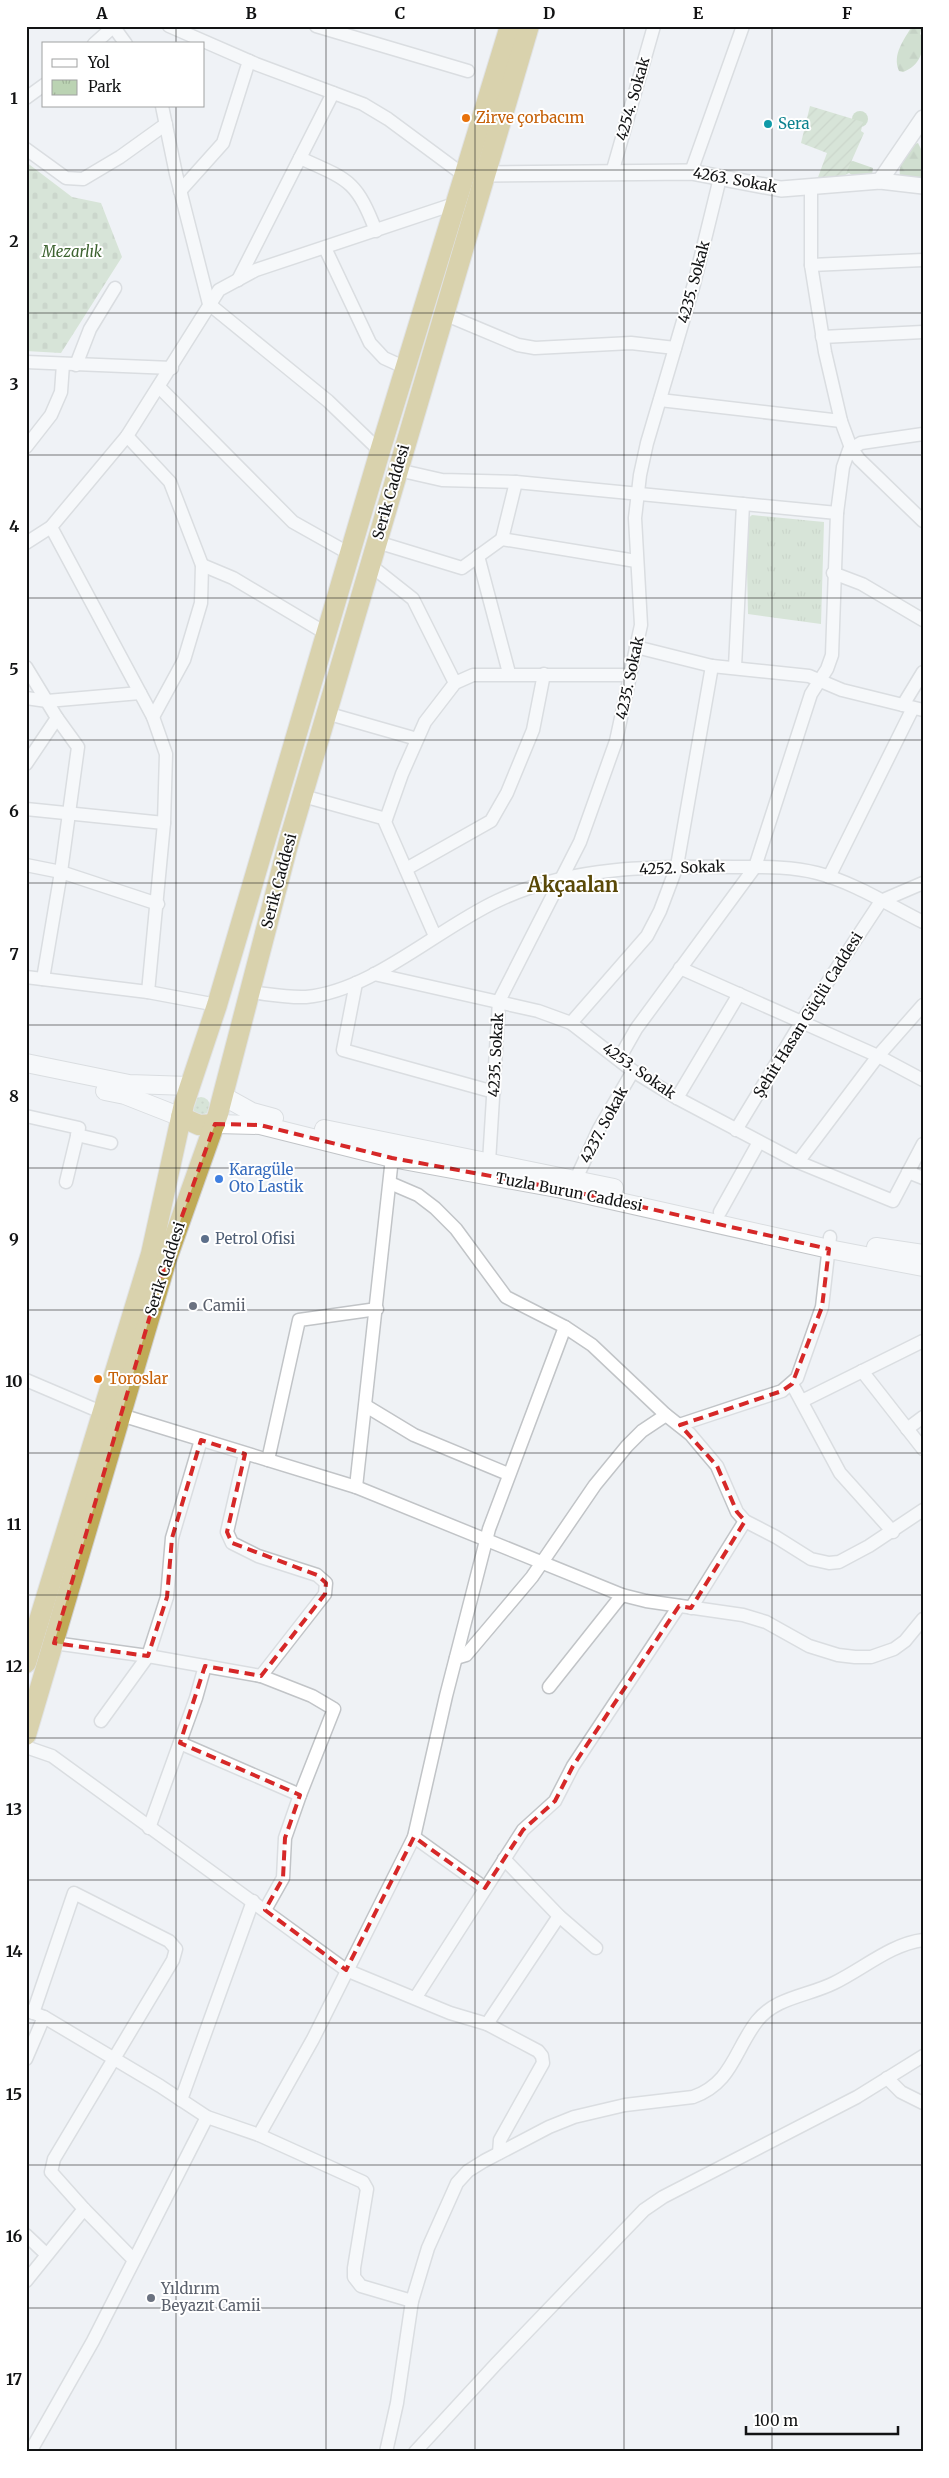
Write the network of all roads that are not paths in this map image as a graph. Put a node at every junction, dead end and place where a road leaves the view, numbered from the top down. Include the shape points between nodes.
1 (114, 26) edge
2 (170, 26) edge
3 (317, 26) edge
4 (510, 26) edge
5 (529, 26) edge
6 (654, 26) edge
7 (744, 26) edge
8 (96, 42) edge
9 (125, 42) edge
10 (249, 60) junction
11 (468, 71) dead end
12 (42, 86) edge
13 (333, 93) junction
14 (26, 98) edge
15 (162, 108) edge
16 (923, 118) edge
17 (166, 124) junction
18 (918, 133) edge
19 (26, 149) edge
20 (300, 158) junction
21 (612, 172) junction
22 (690, 172) junction
23 (486, 174) junction
24 (465, 176) junction
25 (720, 178) junction
26 (880, 181) junction
27 (923, 186) edge
28 (811, 188) junction
29 (180, 191) junction
30 (457, 203) junction
31 (376, 231) junction
32 (325, 248) junction
33 (923, 260) edge
34 (811, 265) junction
35 (238, 280) junction
36 (115, 288) dead end
37 (209, 304) junction
38 (444, 314) junction
39 (923, 332) edge
40 (822, 337) junction
41 (675, 348) junction
42 (26, 362) edge
43 (63, 364) junction
44 (76, 365) junction
45 (172, 368) junction
46 (406, 368) junction
47 (159, 387) junction
48 (660, 400) junction
49 (841, 420) junction
50 (923, 434) edge
51 (127, 436) junction
52 (26, 447) edge
53 (851, 448) junction
54 (380, 451) junction
55 (398, 470) junction
56 (516, 482) junction
57 (637, 493) junction
58 (743, 504) junction
59 (837, 512) junction
60 (923, 521) edge
61 (51, 527) junction
62 (502, 539) junction
63 (377, 542) junction
64 (26, 543) edge
65 (350, 554) junction
66 (478, 556) junction
67 (636, 561) junction
68 (202, 565) junction
69 (370, 565) junction
70 (834, 572) junction
71 (923, 620) edge
72 (327, 634) junction
73 (636, 647) junction
74 (712, 666) junction
75 (26, 667) edge
76 (735, 668) junction
77 (923, 672) edge
78 (509, 673) junction
79 (544, 674) junction
80 (630, 675) junction
81 (819, 680) junction
82 (455, 683) junction
83 (140, 693) junction
84 (26, 698) edge
85 (47, 701) junction
86 (913, 708) edge
87 (326, 713) junction
88 (153, 717) junction
89 (57, 718) junction
90 (417, 739) junction
91 (26, 764) edge
92 (303, 796) junction
93 (26, 809) edge
94 (69, 815) junction
95 (386, 819) junction
96 (164, 823) junction
97 (26, 865) edge
98 (677, 866) junction
99 (755, 867) junction
100 (406, 869) junction
101 (61, 872) junction
102 (829, 877) junction
103 (564, 878) junction
104 (923, 883) edge
105 (881, 901) junction
106 (158, 904) junction
107 (923, 922) edge
108 (435, 936) junction
109 (680, 968) junction
110 (374, 974) junction
111 (26, 977) edge
112 (43, 979) junction
113 (356, 983) junction
114 (148, 992) junction
115 (249, 992) junction
116 (739, 994) junction
117 (499, 1001) junction
118 (217, 1005) junction
119 (923, 1005) edge
120 (802, 1021) junction
121 (571, 1023) junction
122 (878, 1056) junction
123 (620, 1059) junction
124 (26, 1063) edge
125 (633, 1071) junction
126 (26, 1074) edge
127 (923, 1080) edge
128 (188, 1086) junction
129 (494, 1092) junction
130 (223, 1096) junction
131 (677, 1098) junction
132 (26, 1116) edge
133 (180, 1116) junction
134 (215, 1124) junction
135 (736, 1130) junction
136 (78, 1135) junction
137 (112, 1142) dead end
138 (759, 1142) junction
139 (923, 1144) edge
140 (392, 1158) junction
141 (489, 1162) junction
142 (798, 1162) junction
143 (908, 1172) junction
144 (923, 1178) edge
145 (576, 1179) junction
146 (66, 1182) dead end
147 (390, 1183) junction
148 (720, 1212) junction
149 (830, 1243) junction
150 (923, 1254) edge
151 (923, 1266) edge
152 (377, 1309) junction
153 (565, 1327) junction
154 (923, 1341) edge
155 (862, 1371) junction
156 (26, 1380) edge
157 (792, 1384) junction
158 (802, 1401) junction
159 (366, 1406) junction
160 (111, 1414) junction
161 (666, 1416) junction
162 (923, 1417) edge
163 (679, 1425) junction
164 (907, 1429) junction
165 (201, 1440) junction
166 (923, 1449) edge
167 (245, 1454) junction
168 (268, 1460) junction
169 (508, 1474) junction
170 (356, 1487) junction
171 (923, 1510) edge
172 (745, 1521) junction
173 (893, 1532) junction
174 (487, 1540) junction
175 (542, 1561) junction
176 (622, 1594) junction
177 (685, 1607) junction
178 (923, 1619) edge
179 (29, 1640) edge
180 (54, 1643) junction
181 (148, 1656) junction
182 (456, 1658) junction
183 (26, 1663) edge
184 (205, 1666) junction
185 (261, 1676) junction
186 (549, 1687) dead end
187 (101, 1721) dead end
188 (26, 1735) edge
189 (180, 1743) junction
190 (26, 1748) edge
191 (300, 1795) junction
192 (149, 1828) junction
193 (414, 1837) junction
194 (504, 1859) junction
195 (485, 1888) junction
196 (253, 1901) junction
197 (265, 1910) junction
198 (559, 1916) junction
199 (923, 1940) edge
200 (596, 1948) dead end
201 (346, 1970) junction
202 (416, 1997) junction
203 (34, 2014) edge
204 (487, 2024) junction
205 (923, 2056) edge
206 (113, 2058) junction
207 (26, 2059) edge
208 (887, 2078) junction
209 (181, 2100) junction
210 (923, 2103) edge
211 (207, 2117) junction
212 (259, 2135) junction
213 (499, 2153) junction
214 (84, 2209) junction
215 (26, 2235) edge
216 (46, 2254) junction
217 (134, 2259) junction
218 (26, 2281) edge
219 (412, 2302) junction
220 (26, 2450) edge
221 (30, 2452) edge
222 (386, 2452) edge
223 (415, 2452) edge

1 - 8 street
1 - 9 street
2 - 10 street
3 - 11 street
4 - 24 highway, Serik Caddesi
5 - 23 highway, Serik Caddesi
6 - 21 street, 4254. Sokak
7 - 22 street
10 - 13 street
10 - 29 street via 223,143
12 - 14 street
13 - 20 street
13 - 24 street via 363,104 388,119
15 - 17 street
16 - 18 street
17 - 19 street via 83,179 66,178
17 - 29 street
18 - 26 street
20 - 31 street via 338,175 355,188
20 - 35 street
21 - 22 street, 4263. Sokak
21 - 23 street, 4263. Sokak
22 - 25 street, 4263. Sokak
23 - 38 highway, Serik Caddesi
24 - 30 highway, Serik Caddesi
25 - 28 street, 4263. Sokak via 768,188
25 - 41 street, 4235. Sokak
26 - 27 street, 4263. Sokak
26 - 28 street, 4263. Sokak
28 - 34 street
29 - 37 street
30 - 31 street
30 - 46 highway, Serik Caddesi
31 - 32 street
32 - 35 street via 256,270
32 - 46 street via 370,343 384,358
33 - 34 street
34 - 40 street
35 - 37 street via 219,290
36 - 44 street via 90,329
37 - 45 street
37 - 54 street via 328,401
38 - 41 street via 518,345 535,348 631,343
38 - 55 highway, Serik Caddesi
39 - 40 street
40 - 49 street
41 - 48 street, 4235. Sokak
42 - 43 street
43 - 44 street
43 - 52 street via 61,392 51,415
44 - 45 street
45 - 47 street
46 - 54 highway, Serik Caddesi
47 - 51 street
47 - 65 street via 293,522
48 - 49 street
48 - 57 street, 4235. Sokak via 646,443
49 - 53 street
50 - 53 street via 861,443
51 - 61 street
51 - 68 street via 170,482
53 - 59 street via 843,467
53 - 60 street via 874,475
54 - 65 highway, Serik Caddesi
55 - 56 street via 442,480
55 - 63 highway, Serik Caddesi
56 - 57 street
56 - 62 street
57 - 58 street
57 - 67 street, 4235. Sokak
58 - 59 street
58 - 76 street
59 - 70 street
61 - 64 street
61 - 83 street
62 - 66 street
62 - 67 street
63 - 66 street via 462,568
63 - 69 highway, Serik Caddesi
65 - 72 highway, Serik Caddesi
66 - 78 street
67 - 73 street, 4235. Sokak via 641,610
68 - 72 street via 234,578
68 - 88 street via 201,603 184,660
69 - 82 street via 413,599
69 - 87 highway, Serik Caddesi
70 - 71 street via 862,584
70 - 81 street via 832,655
72 - 118 highway, Serik Caddesi
73 - 74 street
73 - 80 street, 4235. Sokak
74 - 76 street
74 - 98 street
75 - 85 street
76 - 81 street via 796,674
77 - 86 street
78 - 79 street
78 - 82 street via 473,675
79 - 80 street
79 - 100 street via 532,730 507,793 491,821
80 - 103 street, 4235. Sokak via 609,765
81 - 86 street via 842,690
81 - 99 street via 811,694
82 - 90 street via 425,722
83 - 85 street
83 - 88 street
84 - 85 street
85 - 89 street
86 - 102 street
87 - 90 street
87 - 92 highway, Serik Caddesi
88 - 96 street via 166,754
89 - 91 street
89 - 94 street via 78,747
90 - 95 street
92 - 95 street
92 - 115 highway, Serik Caddesi
93 - 94 street
94 - 96 street
94 - 101 street
95 - 100 street
96 - 106 street
97 - 101 street
98 - 99 street, 4252. Sokak
98 - 103 street, 4252. Sokak
98 - 121 street via 647,936
99 - 102 street, 4252. Sokak via 804,870
99 - 109 street
100 - 108 street
101 - 106 street
101 - 112 street
102 - 105 street, 4252. Sokak
103 - 108 street, 4252. Sokak via 496,901
103 - 117 street, 4235. Sokak
104 - 105 street
105 - 107 street, 4252. Sokak
105 - 120 street, Şehit Hasan Güçlü Caddesi
106 - 114 street
108 - 110 street, 4252. Sokak
109 - 116 street
109 - 123 street via 636,1029
110 - 113 street, 4252. Sokak
110 - 117 street, 4253. Sokak
111 - 112 street
112 - 114 street
113 - 115 street, 4252. Sokak via 306,997
113 - 129 street via 343,1050
114 - 118 street
115 - 130 highway, Serik Caddesi
116 - 120 street
116 - 131 street
117 - 121 street, 4253. Sokak
117 - 129 street, 4235. Sokak
118 - 128 highway, Serik Caddesi
119 - 122 street
120 - 122 street
120 - 135 street, Şehit Hasan Güçlü Caddesi
121 - 123 street, 4253. Sokak
122 - 127 street
122 - 142 street
123 - 125 street, 4253. Sokak
124 - 128 main road via 129,1084
125 - 131 street, 4253. Sokak
125 - 145 street, 4237. Sokak via 599,1129
126 - 133 main road via 125,1095
128 - 130 highway via 211,1087
128 - 133 highway, Serik Caddesi
129 - 141 street, 4235. Sokak
130 - 134 highway, Serik Caddesi
130 - 141 main road, Tuzla Burun Caddesi via 258,1114
131 - 135 street, 4253. Sokak
132 - 136 street via 79,1128
133 - 134 highway via 199,1126
133 - 160 highway, Serik Caddesi via 151,1254
134 - 140 main road, Tuzla Burun Caddesi via 260,1125
134 - 160 highway, Serik Caddesi
135 - 138 street, 4253. Sokak
136 - 137 street
136 - 146 street
138 - 142 street, 4253. Sokak
138 - 148 street
139 - 143 street
140 - 147 street
140 - 149 main road, Tuzla Burun Caddesi
141 - 145 main road, Tuzla Burun Caddesi
142 - 143 street, 4253. Sokak via 893,1201
143 - 144 street
145 - 148 main road, Tuzla Burun Caddesi
147 - 152 street
147 - 153 street via 418,1195 435,1208 456,1229 506,1297
148 - 149 main road, Tuzla Burun Caddesi
149 - 150 main road, Tuzla Burun Caddesi
149 - 151 main road, Tuzla Burun Caddesi
149 - 157 street via 822,1307
152 - 159 street
152 - 168 street via 299,1320
153 - 161 street via 608,1357
153 - 169 street
154 - 155 street
155 - 158 street
155 - 164 street
156 - 160 street
157 - 158 street
157 - 163 street via 782,1391
158 - 173 street via 840,1473
159 - 169 street via 414,1435
159 - 170 street
160 - 165 street
160 - 179 highway, Serik Caddesi
160 - 180 highway, Serik Caddesi
161 - 163 street
161 - 175 street via 642,1431 627,1446 595,1485
162 - 164 street
163 - 172 street via 699,1442 717,1466 737,1512
164 - 166 street
165 - 167 street
165 - 181 street via 172,1538 168,1597
167 - 168 street
167 - 185 street via 228,1532 232,1543 258,1556 316,1575 326,1584 325,1594
168 - 170 street
169 - 174 street
170 - 174 street
171 - 173 street
172 - 173 street via 811,1559 829,1563 845,1559
172 - 177 street
174 - 175 street
174 - 182 street
175 - 176 street
175 - 182 street via 466,1655
176 - 177 street
176 - 186 street
177 - 178 street via 755,1618 809,1646 855,1657 876,1656 894,1649
177 - 194 street via 573,1766 555,1801 523,1830
179 - 183 highway, Serik Caddesi
180 - 181 street
180 - 188 highway, Serik Caddesi
181 - 184 street
181 - 187 street
182 - 193 street
184 - 185 street
184 - 189 street
185 - 191 street via 312,1696 334,1709
189 - 191 street
189 - 192 street
190 - 192 street via 52,1756
191 - 197 street via 286,1838 283,1878
192 - 196 street
193 - 195 street
193 - 201 street
194 - 195 street
194 - 198 street
195 - 202 street
196 - 197 street
196 - 209 street
197 - 201 street
198 - 200 street
198 - 204 street
199 - 213 street via 886,1954 833,1984 781,2002 769,2010 757,2021 724,2077 703,2094 693,2098 625,2105 574,2117
201 - 202 street
201 - 212 street via 313,2039
202 - 204 street via 456,2015
203 - 206 street
203 - 206 street via 74,1893 169,1941 176,1949 173,1960
203 - 207 street
204 - 213 street via 538,2051 543,2059 500,2140
205 - 208 street
206 - 209 street
206 - 214 street via 54,2159 52,2172
208 - 210 street via 901,2092
208 - 223 street via 644,2210
209 - 211 street
211 - 212 street
211 - 217 street
212 - 219 street via 362,2182 367,2189 354,2268 356,2280 361,2286
213 - 219 street via 468,2171 457,2183 428,2248
214 - 216 street
214 - 217 street
215 - 216 street
216 - 218 street
217 - 221 street via 93,2341
219 - 222 street
220 - 221 street

